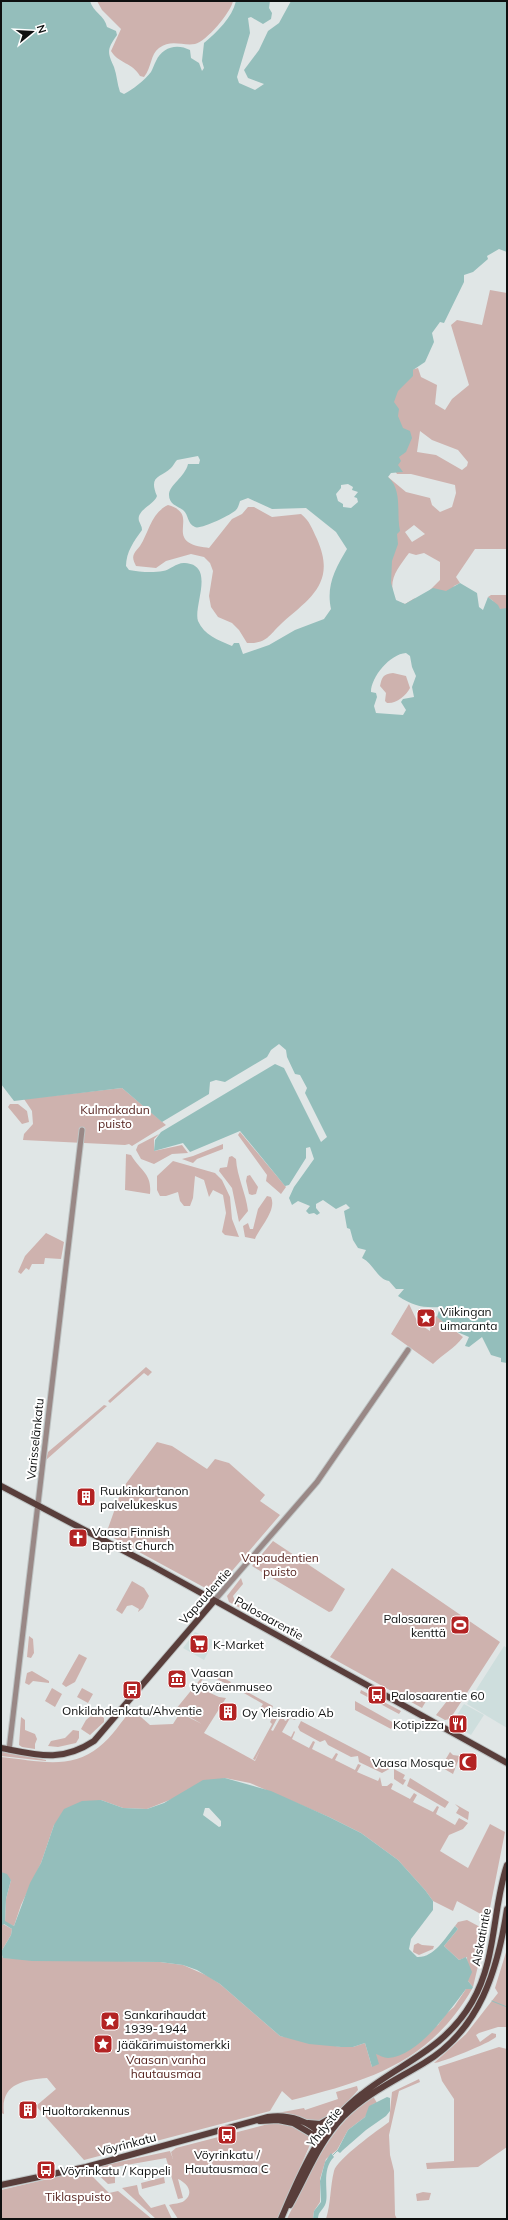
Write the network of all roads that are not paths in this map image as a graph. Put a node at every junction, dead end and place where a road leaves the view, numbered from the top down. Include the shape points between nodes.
1 (82, 1130) dead end
2 (408, 1350) dead end
3 (1, 1486) edge
4 (38, 1506) junction
5 (214, 1601) junction
6 (1, 1748) edge
7 (9, 1750) junction
8 (506, 1762) edge
9 (507, 1857) edge
10 (507, 1865) edge
11 (503, 1877) junction
12 (507, 1909) edge
13 (388, 2083) joint
14 (374, 2084) joint
15 (341, 2112) junction
16 (258, 2121) junction
17 (304, 2122) junction
18 (322, 2137) junction
19 (1, 2185) edge
20 (282, 2219) edge

1 - 4 street, Varisselänkatu
2 - 5 street, Vapaudentie via 317,1482
3 - 4 main road, Palosaarentie
4 - 5 main road, Palosaarentie
4 - 7 street, Varisselänkatu
5 - 7 main road, Vapaudentie via 94,1741 75,1752 56,1756
5 - 8 main road, Palosaarentie
6 - 7 main road, Vapaudentie
9 - 11 main road
10 - 11 main road, Alskatintie
11 - 14 main road, Alskatintie via 492,1950 483,1980 472,2002 457,2024 438,2043 420,2057
12 - 13 main road, Alskatintie via 495,1971 478,2007 444,2048
13 - 18 main road, Yhdystie via 354,2108
14 - 15 main road, Yhdystie
15 - 17 main road via 320,2124
15 - 18 main road, Yhdystie
16 - 17 main road, Vöyrinkatu via 281,2116
16 - 18 main road, Vöyrinkatu via 278,2120 293,2123
16 - 19 main road, Vöyrinkatu via 86,2167
17 - 18 main road, Vöyrinkatu
18 - 20 main road, Yhdystie

